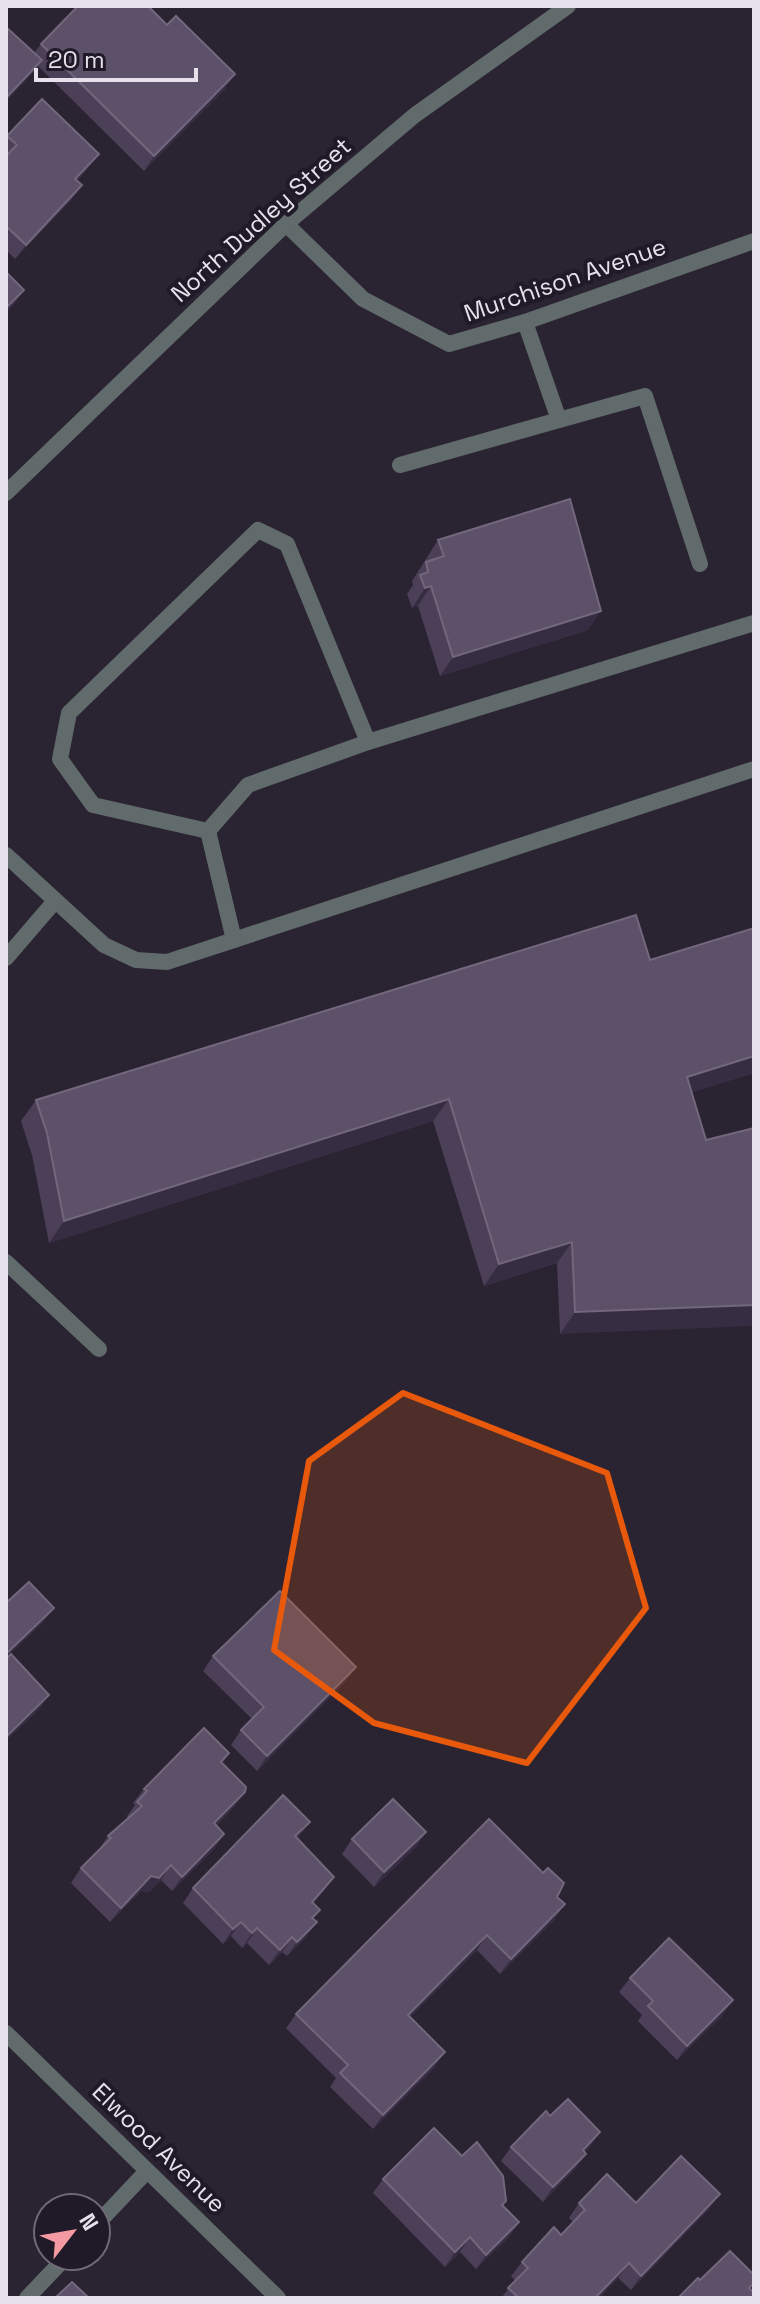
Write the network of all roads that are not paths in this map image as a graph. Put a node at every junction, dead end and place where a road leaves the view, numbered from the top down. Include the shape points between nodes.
1 (568, 6) edge
2 (286, 224) junction
3 (754, 241) edge
4 (525, 322) junction
5 (559, 420) junction
6 (400, 465) dead end
7 (6, 493) edge
8 (700, 564) dead end
9 (754, 623) edge
10 (368, 742) junction
11 (754, 769) edge
12 (208, 831) junction
13 (6, 855) edge
14 (55, 901) junction
15 (234, 940) junction
16 (6, 958) edge
17 (6, 1262) edge
18 (99, 1349) dead end
19 (6, 2033) edge
20 (147, 2171) junction
21 (112, 2208) edge
22 (52, 2272) edge
23 (27, 2298) edge
24 (278, 2298) edge

1 - 2 street, North Dudley Street via 415,115
2 - 4 street, Murchison Avenue via 363,299 449,344
2 - 7 street, North Dudley Street
3 - 4 street, Murchison Avenue
4 - 5 street
5 - 6 street
5 - 8 street via 645,396
9 - 10 street
10 - 12 street via 248,785
10 - 12 street via 287,544 258,530 69,713 60,759 93,805
11 - 15 street
12 - 15 street
13 - 14 street
14 - 15 street via 104,945 136,960 167,962
14 - 16 street
17 - 18 street
19 - 20 street, Elwood Avenue
20 - 21 street
20 - 24 street, Elwood Avenue
22 - 23 street

